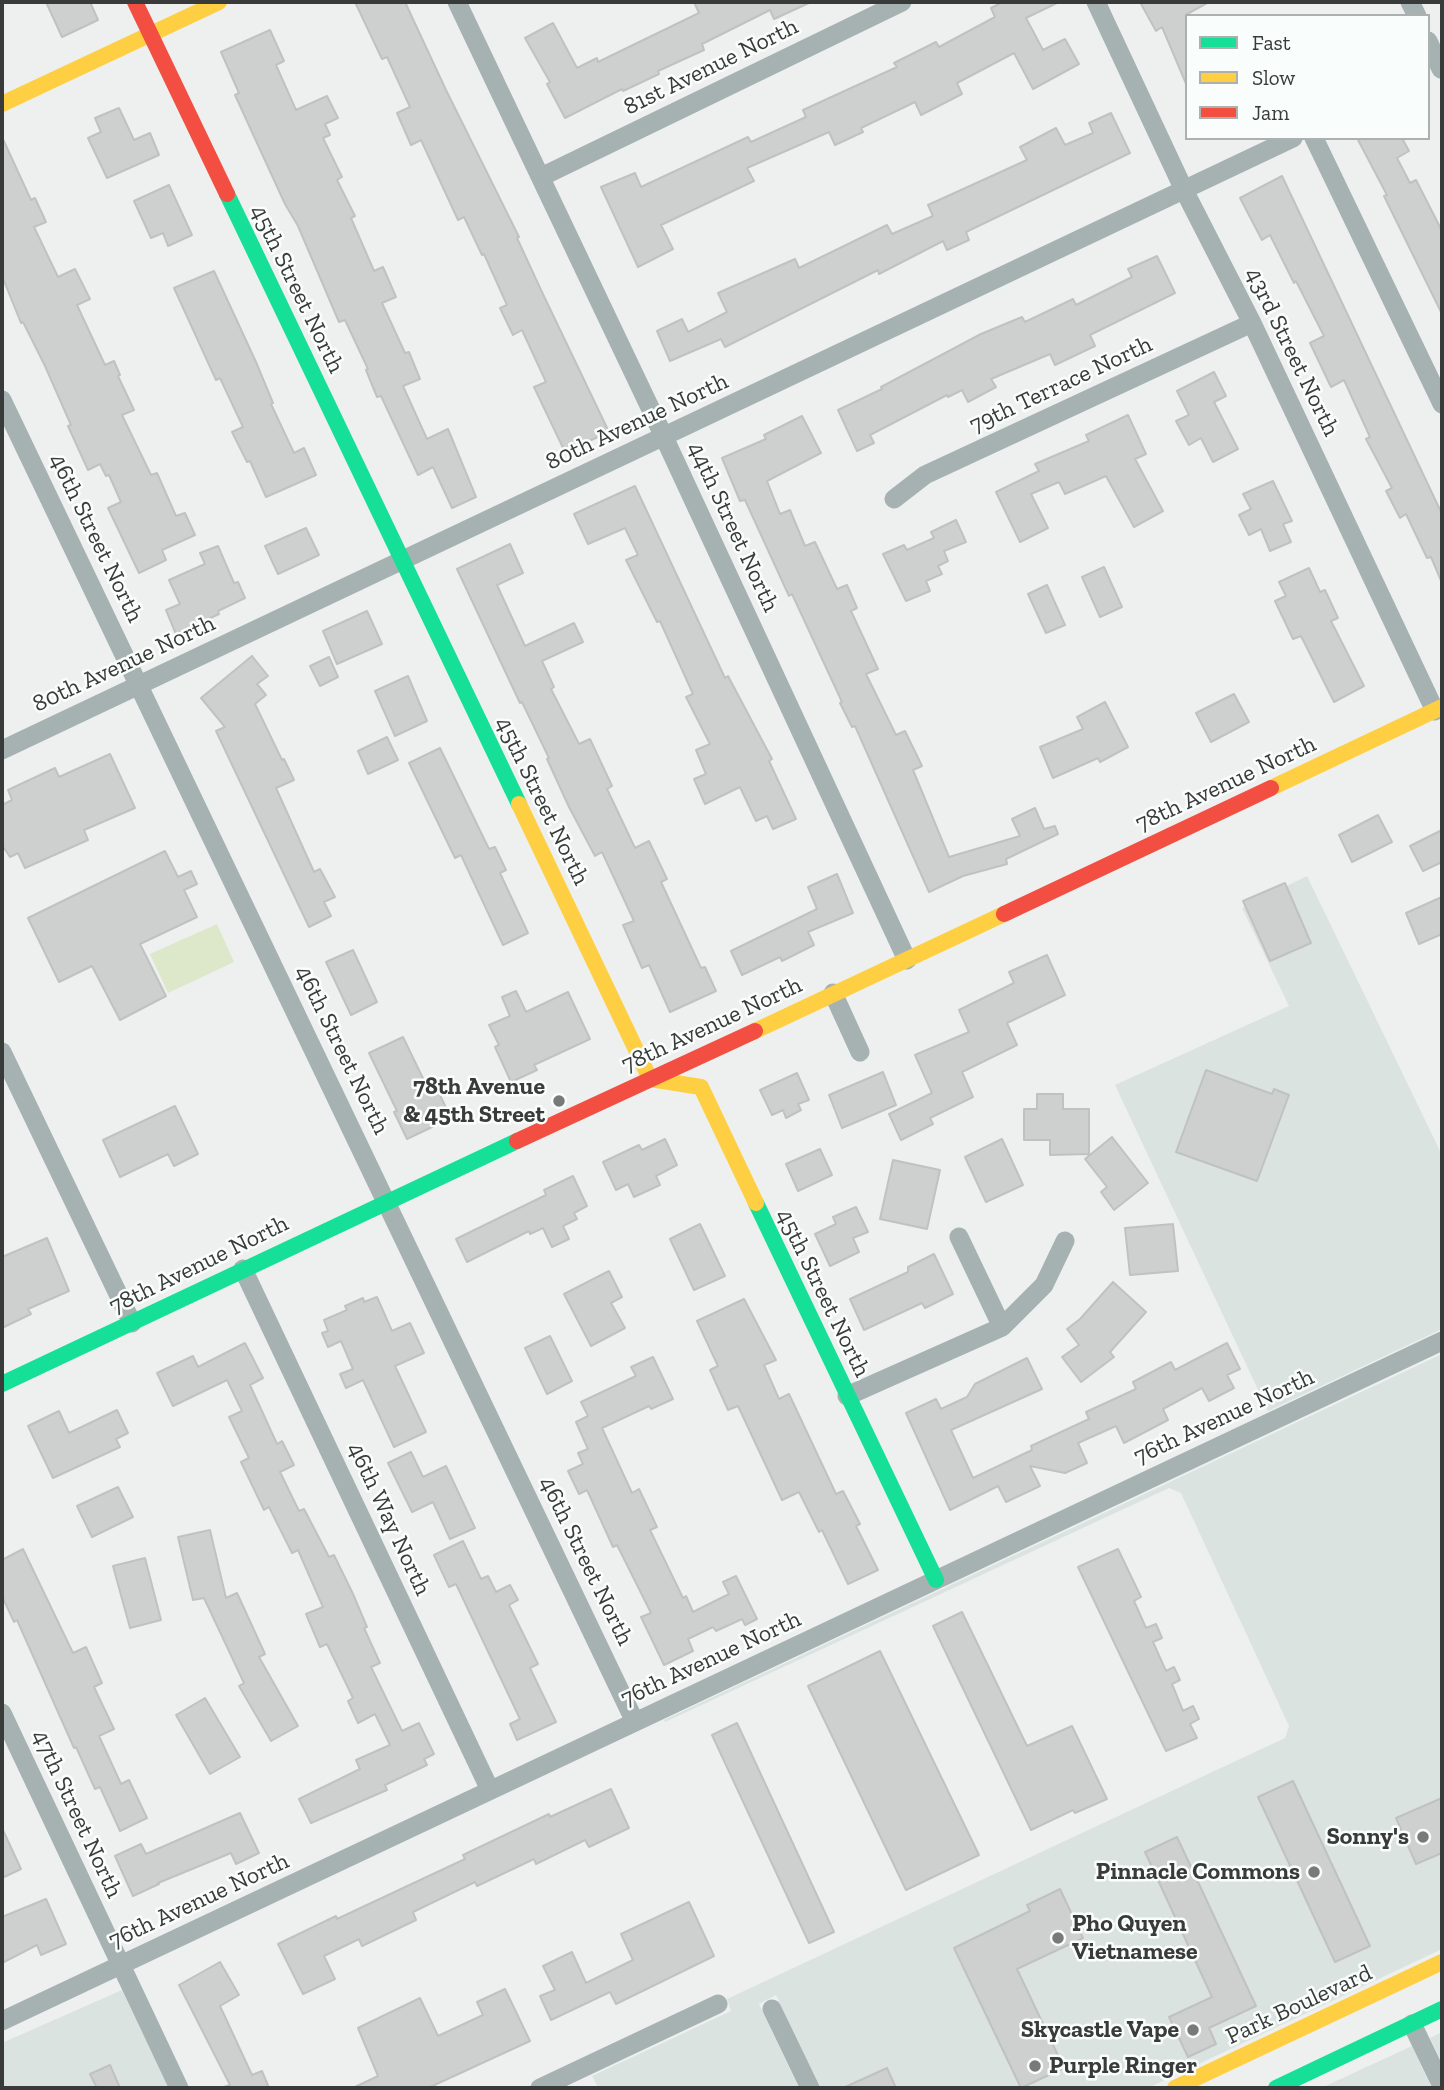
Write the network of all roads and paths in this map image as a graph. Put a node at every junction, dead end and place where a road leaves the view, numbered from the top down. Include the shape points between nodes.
1 (135, 2) edge
2 (219, 2) edge
3 (457, 2) edge
4 (902, 2) edge
5 (1096, 2) edge
6 (151, 34) junction
7 (1430, 48) edge
8 (1437, 71) edge
9 (2, 104) edge
10 (1289, 140) edge
11 (1315, 140) edge
12 (541, 177) junction
13 (1184, 190) junction
14 (1252, 323) junction
15 (2, 400) edge
16 (1442, 404) edge
17 (664, 437) junction
18 (894, 499) dead end
19 (402, 561) junction
20 (139, 683) junction
21 (1440, 714) edge
22 (2, 750) edge
23 (907, 960) junction
24 (833, 993) junction
25 (2, 1052) edge
26 (859, 1052) dead end
27 (650, 1079) junction
28 (387, 1200) junction
29 (958, 1237) dead end
30 (1065, 1241) dead end
31 (243, 1269) junction
32 (132, 1323) junction
33 (1002, 1326) junction
34 (1442, 1341) edge
35 (2, 1384) edge
36 (848, 1396) junction
37 (936, 1580) junction
38 (2, 1713) edge
39 (635, 1721) junction
40 (490, 1790) junction
41 (1442, 1962) edge
42 (121, 1964) junction
43 (1419, 2001) dead end
44 (718, 2004) dead end
45 (1351, 2006) junction
46 (772, 2009) dead end
47 (1442, 2009) edge
48 (2, 2021) edge
49 (1412, 2024) junction
50 (1338, 2031) dead end
51 (1291, 2064) dead end
52 (1442, 2086) edge
53 (179, 2088) edge
54 (540, 2088) edge
55 (810, 2088) edge
56 (1175, 2088) edge
57 (1276, 2088) edge

1 - 6 street, 45th Street North
2 - 6 street
3 - 12 street, 44th Street North
4 - 12 street, 81st Avenue North
5 - 13 street, 43rd Street North
6 - 9 street
6 - 19 street, 45th Street North
7 - 8 street
10 - 13 street, 80th Avenue North
11 - 16 street
12 - 17 street, 44th Street North
13 - 14 street, 43rd Street North
13 - 17 street, 80th Avenue North
14 - 18 street, 79th Terrace North via 925,475
14 - 21 street, 43rd Street North
15 - 20 street, 46th Street North
17 - 19 street, 80th Avenue North
17 - 23 street, 44th Street North
19 - 20 street, 80th Avenue North
19 - 27 street, 45th Street North
20 - 22 street, 80th Avenue North
20 - 28 street, 46th Street North
21 - 23 street, 78th Avenue North
23 - 24 street, 78th Avenue North
24 - 26 street
24 - 27 street, 78th Avenue North
25 - 32 street
27 - 28 street, 78th Avenue North
27 - 36 street, 45th Street North via 701,1087
28 - 31 street, 78th Avenue North
28 - 39 street, 46th Street North
29 - 33 street
30 - 33 street via 1044,1285
31 - 32 street, 78th Avenue North
31 - 40 street, 46th Way North
32 - 35 street, 78th Avenue North
33 - 36 street
34 - 37 street, 76th Avenue North
36 - 37 street, 45th Street North
37 - 39 street, 76th Avenue North
38 - 42 street, 47th Street North
39 - 40 street, 76th Avenue North
40 - 42 street, 76th Avenue North
41 - 45 street, Park Boulevard
42 - 48 street, 76th Avenue North
42 - 53 street, 47th Street North
43 - 49 street
44 - 54 street
45 - 50 street
45 - 56 street, Park Boulevard
46 - 55 street
47 - 49 street
49 - 52 street
49 - 57 street
51 - 57 street

